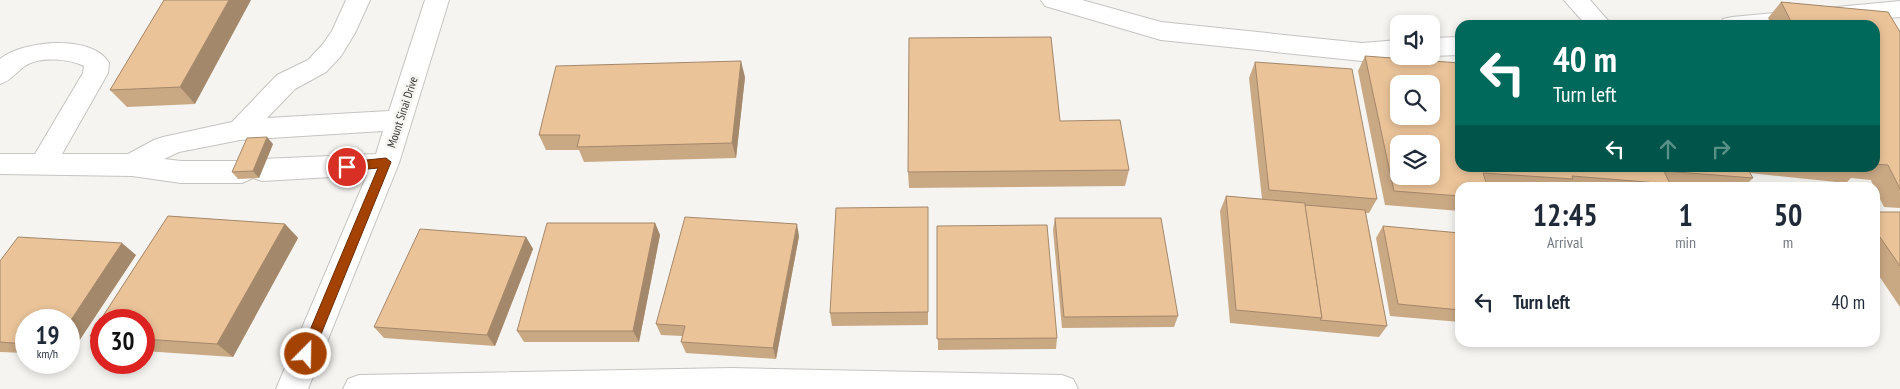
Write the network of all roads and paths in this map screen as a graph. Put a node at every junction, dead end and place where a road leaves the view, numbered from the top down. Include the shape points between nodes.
1 (358, 0) edge
2 (437, 0) edge
3 (1053, 0) edge
4 (1576, 0) edge
5 (1900, 9) edge
6 (1595, 20) edge
7 (1784, 20) edge
8 (1455, 46) edge
9 (1440, 47) edge
10 (1390, 50) edge
11 (0, 75) edge
12 (400, 120) junction
13 (240, 130) junction
14 (386, 162) junction
15 (43, 163) junction
16 (0, 164) edge
17 (132, 165) junction
18 (731, 386) edge
19 (292, 389) edge
20 (359, 389) edge
21 (1062, 389) edge

1 - 13 street via 332,50 316,66 286,82
2 - 12 street, Mount Sinai Drive
3 - 10 street via 1161,31 1362,52
4 - 6 street
5 - 7 street
8 - 9 street
11 - 15 street via 5,68 28,54 78,55 97,63 95,72
12 - 13 street
12 - 14 street, Mount Sinai Drive
13 - 17 street via 179,142
14 - 17 street via 347,167 181,172
14 - 19 street, Mount Sinai Drive
15 - 16 street
15 - 17 street
18 - 20 street
18 - 21 street

